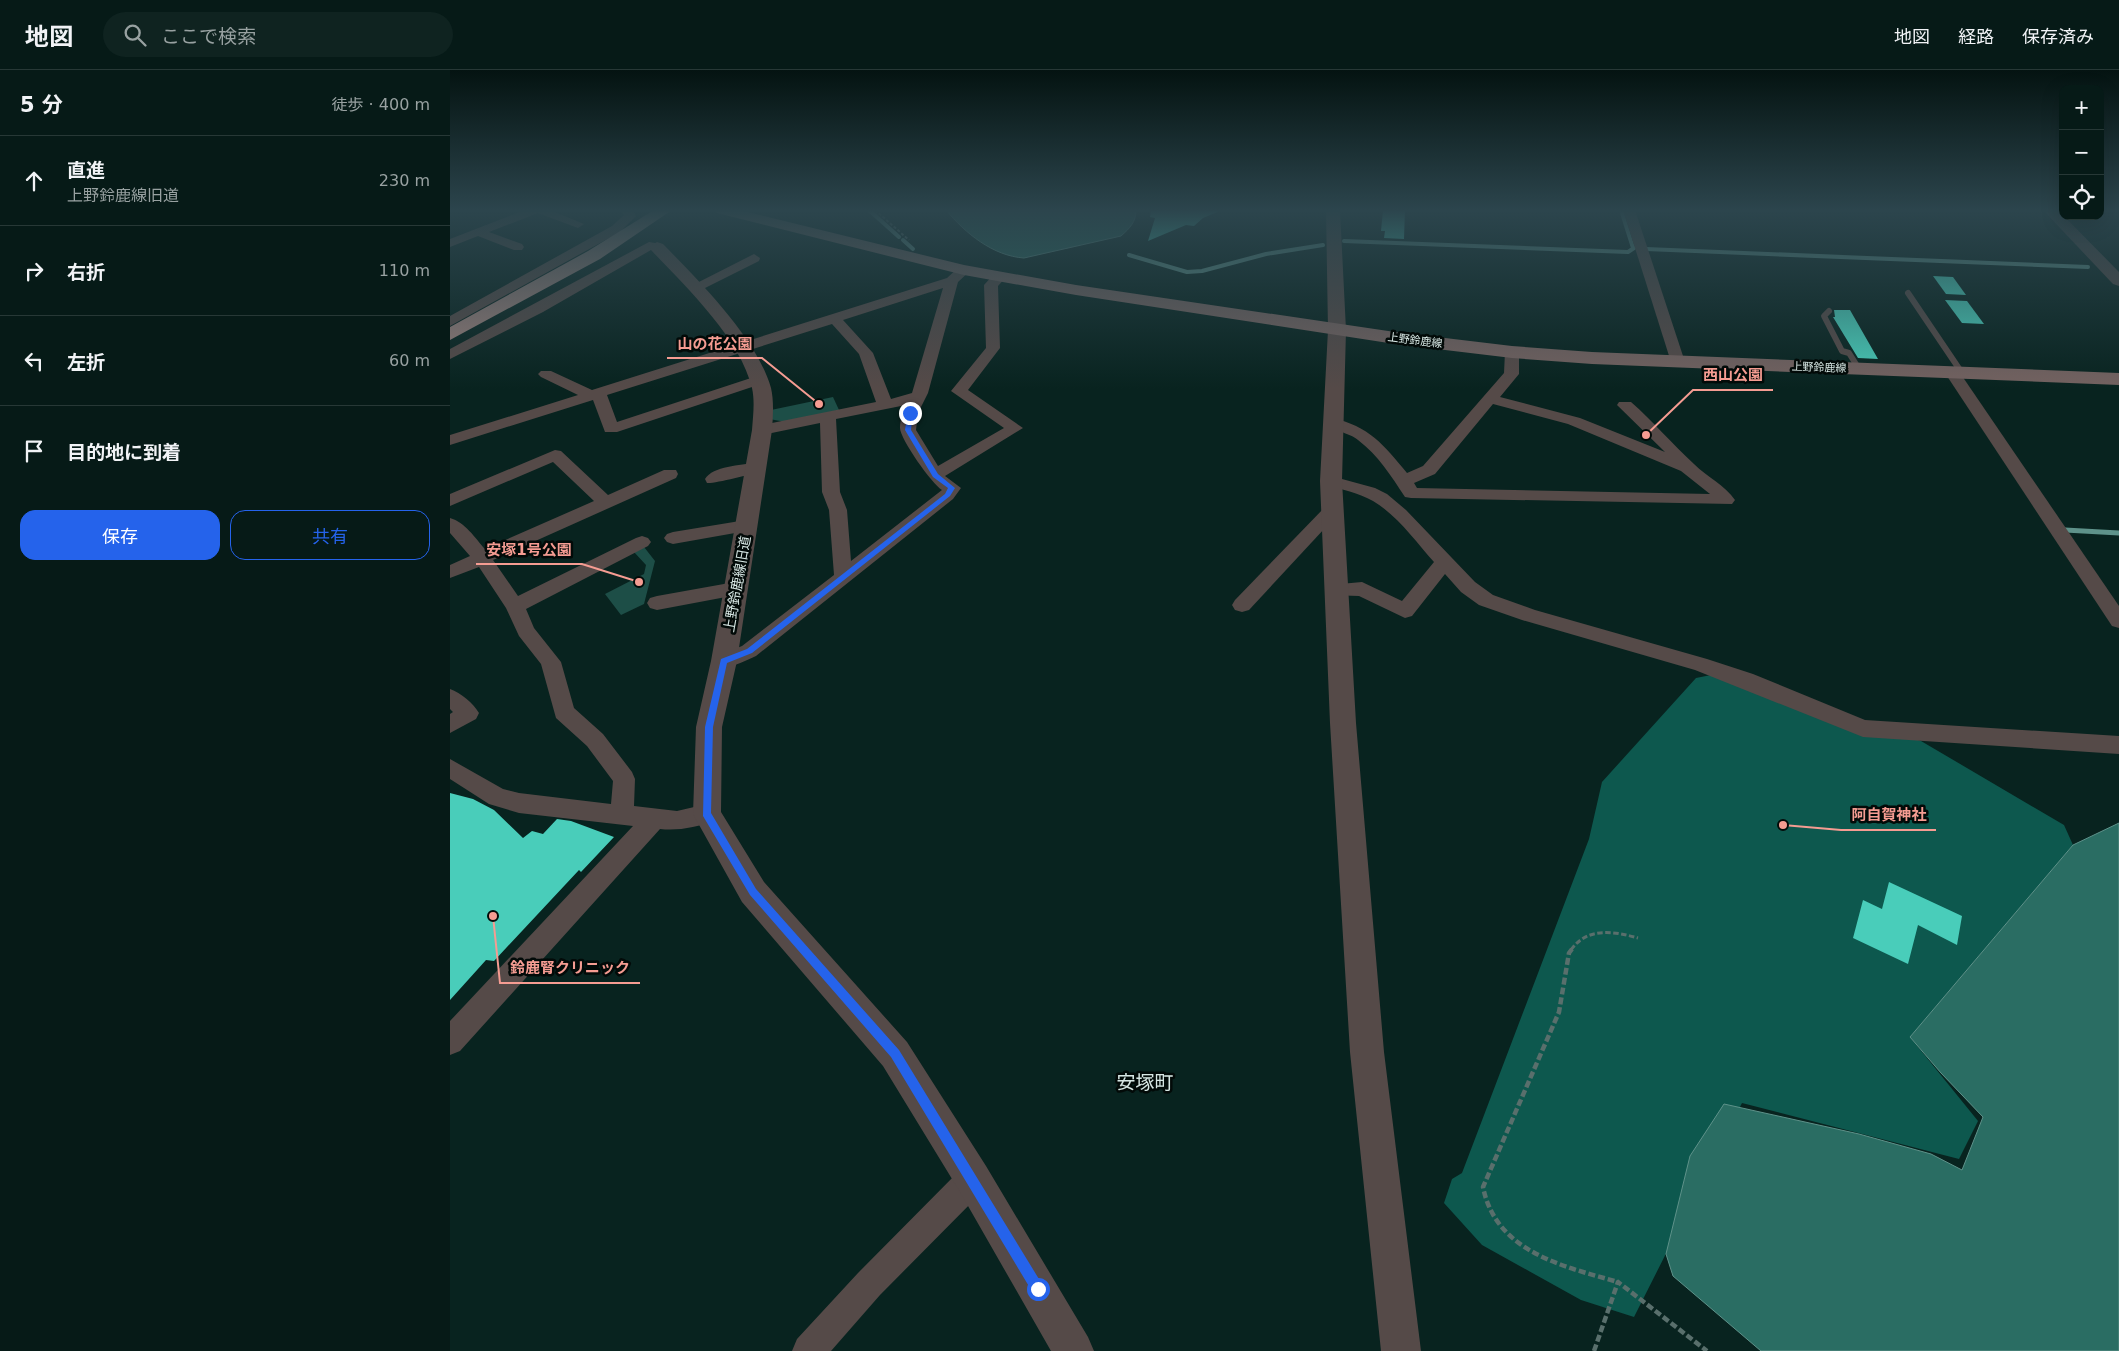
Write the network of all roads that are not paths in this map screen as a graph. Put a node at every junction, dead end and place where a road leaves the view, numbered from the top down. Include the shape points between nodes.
1 (548, 270) edge
2 (568, 270) edge
3 (606, 270) edge
4 (679, 270) edge
5 (730, 270) edge
6 (948, 270) edge
7 (1335, 270) edge
8 (1648, 270) edge
9 (2108, 270) edge
10 (958, 275) junction
11 (999, 277) junction
12 (2119, 281) edge
13 (696, 287) junction
14 (1908, 293) dead end
15 (1829, 311) dead end
16 (834, 318) junction
17 (450, 322) edge
18 (1337, 330) junction
19 (450, 334) edge
20 (741, 347) junction
21 (1512, 352) junction
22 (450, 355) edge
23 (1678, 362) junction
24 (1858, 369) junction
25 (1958, 373) junction
26 (546, 374) dead end
27 (2119, 379) edge
28 (759, 380) junction
29 (595, 394) junction
30 (917, 398) junction
31 (1491, 399) junction
32 (885, 404) junction
33 (1625, 405) dead end
34 (828, 416) junction
35 (1332, 423) junction
36 (762, 430) junction
37 (450, 440) edge
38 (755, 468) junction
39 (1688, 468) junction
40 (670, 474) dead end
41 (935, 475) junction
42 (1403, 479) junction
43 (713, 480) dead end
44 (1331, 495) junction
45 (450, 500) edge
46 (606, 503) junction
47 (450, 524) edge
48 (746, 526) junction
49 (673, 538) dead end
50 (642, 542) dead end
51 (483, 559) junction
52 (1444, 562) junction
53 (450, 572) edge
54 (843, 575) junction
55 (735, 589) junction
56 (1336, 590) junction
57 (657, 603) dead end
58 (1242, 605) dead end
59 (515, 606) junction
60 (2119, 621) edge
61 (724, 661) junction
62 (450, 697) edge
63 (450, 725) edge
64 (2119, 745) edge
65 (450, 768) edge
66 (622, 814) junction
67 (706, 814) junction
68 (655, 818) junction
69 (450, 1041) edge
70 (973, 1179) junction
71 (809, 1351) edge
72 (1074, 1351) edge
73 (1401, 1351) edge

1 - 17 street
2 - 19 highway
3 - 22 street
4 - 13 street, 上野鈴鹿線旧道
5 - 13 street
6 - 10 main road, 上野鈴鹿線
7 - 18 street
8 - 23 street
9 - 12 street
10 - 11 main road, 上野鈴鹿線
10 - 16 street
10 - 30 street
11 - 18 main road, 上野鈴鹿線
11 - 41 street via 991,285 993,348 959,391 1015,428
13 - 20 street, 上野鈴鹿線旧道
14 - 25 lane
15 - 24 lane via 1824,316 1842,351 1849,353
16 - 20 street
16 - 32 street via 866,353
18 - 21 main road, 上野鈴鹿線
18 - 35 street
20 - 28 street, 上野鈴鹿線旧道
20 - 29 street
21 - 23 main road, 上野鈴鹿線
21 - 31 street via 1511,374
23 - 24 main road, 上野鈴鹿線
24 - 25 main road, 上野鈴鹿線
25 - 27 main road, 上野鈴鹿線
25 - 60 street
26 - 29 street
28 - 29 street via 611,429
28 - 36 street, 上野鈴鹿線旧道
29 - 37 street
30 - 32 street
30 - 41 street via 910,413 908,430
31 - 39 street via 1574,421
31 - 42 street via 1429,470 1415,478
32 - 34 street
33 - 39 street
34 - 36 street
34 - 54 street via 831,492 838,510
35 - 42 street via 1352,428 1363,435
35 - 44 street
36 - 38 street, 上野鈴鹿線旧道
38 - 43 street
38 - 48 street, 上野鈴鹿線旧道
39 - 42 street via 1726,500 1411,493
40 - 46 street
41 - 54 street via 952,488 947,495
44 - 52 street via 1368,492 1381,498
44 - 56 street
44 - 58 street
45 - 46 street via 556,455
46 - 51 street
47 - 51 street via 463,534
48 - 49 street
48 - 55 street, 上野鈴鹿線旧道
50 - 59 street
51 - 53 street
51 - 59 street
52 - 56 street via 1405,611 1362,589
52 - 64 street via 1486,600 1700,664 1863,728
54 - 61 street via 749,651
55 - 57 street
55 - 61 street, 上野鈴鹿線旧道
56 - 73 street via 1367,1052
59 - 66 street via 526,631 551,662 564,712 595,740 624,779
61 - 67 street, 上野鈴鹿線旧道 via 709,727
62 - 63 street via 468,713
65 - 66 street via 497,797 520,803
66 - 68 street
67 - 68 street via 677,821
67 - 70 street via 753,892 895,1054
68 - 69 street
70 - 71 street via 869,1284
70 - 72 street

